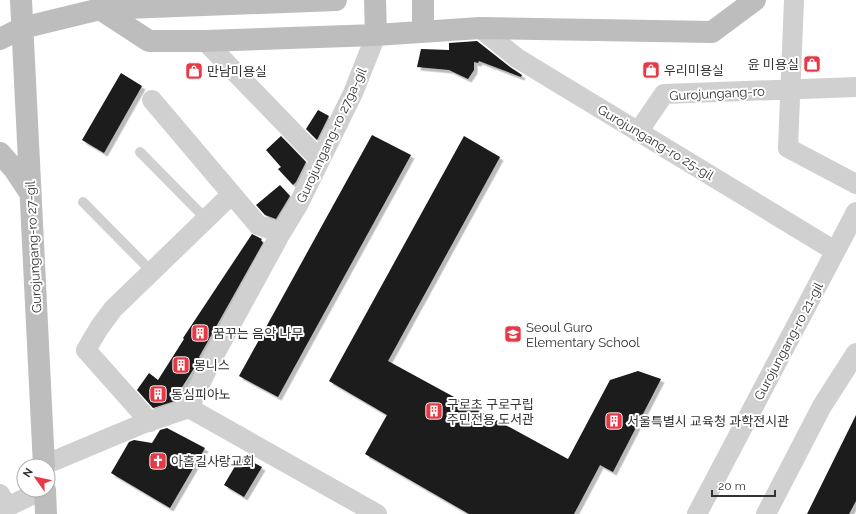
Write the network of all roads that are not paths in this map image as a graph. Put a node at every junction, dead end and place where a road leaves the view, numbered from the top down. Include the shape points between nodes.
1 (20, 0) edge
2 (336, 0) edge
3 (375, 0) edge
4 (423, 0) edge
5 (755, 0) edge
6 (794, 0) edge
7 (104, 5) edge
8 (22, 28) junction
9 (480, 28) junction
10 (423, 32) junction
11 (376, 35) junction
12 (0, 39) edge
13 (205, 41) junction
14 (856, 88) edge
15 (790, 89) junction
16 (152, 100) dead end
17 (638, 132) junction
18 (140, 152) dead end
19 (0, 153) edge
20 (320, 160) junction
21 (856, 184) edge
22 (30, 193) junction
23 (232, 194) junction
24 (84, 202) dead end
25 (856, 212) edge
26 (206, 219) junction
27 (282, 232) junction
28 (835, 251) junction
29 (151, 271) junction
30 (856, 353) edge
31 (189, 408) junction
32 (150, 422) junction
33 (44, 458) edge
34 (56, 461) edge
35 (20, 498) edge
36 (45, 498) edge
37 (2, 504) edge
38 (46, 514) edge
39 (377, 514) edge
40 (698, 514) edge
41 (766, 514) edge

1 - 8 street, Gurojungang-ro 27-gil
2 - 7 street
3 - 11 street
4 - 10 street
5 - 9 street via 712,32
6 - 15 street
7 - 8 street
7 - 13 street via 149,41
8 - 12 street
8 - 22 street, Gurojungang-ro 27-gil
9 - 10 street
9 - 17 street, Gurojungang-ro 25-gil via 516,58
10 - 11 street
11 - 13 street
11 - 20 street, Gurojungang-ro 27ga-gil via 353,93
13 - 20 street
14 - 15 street, Gurojungang-ro
15 - 17 street, Gurojungang-ro via 664,94
15 - 21 street via 788,148
16 - 23 street
17 - 28 street, Gurojungang-ro 25-gil
18 - 26 lane
19 - 22 street
20 - 27 street, Gurojungang-ro 27ga-gil
22 - 33 street, Gurojungang-ro 27-gil
23 - 26 street
23 - 27 street via 258,225
24 - 29 lane
25 - 28 street, Gurojungang-ro 21-gil
26 - 29 street
27 - 31 street, Gurojungang-ro 27ga-gil via 211,361
28 - 40 street, Gurojungang-ro 21-gil
29 - 32 street via 113,309 86,350
30 - 41 street via 822,406
31 - 32 street
31 - 39 street
32 - 34 street
35 - 37 street
36 - 38 street

